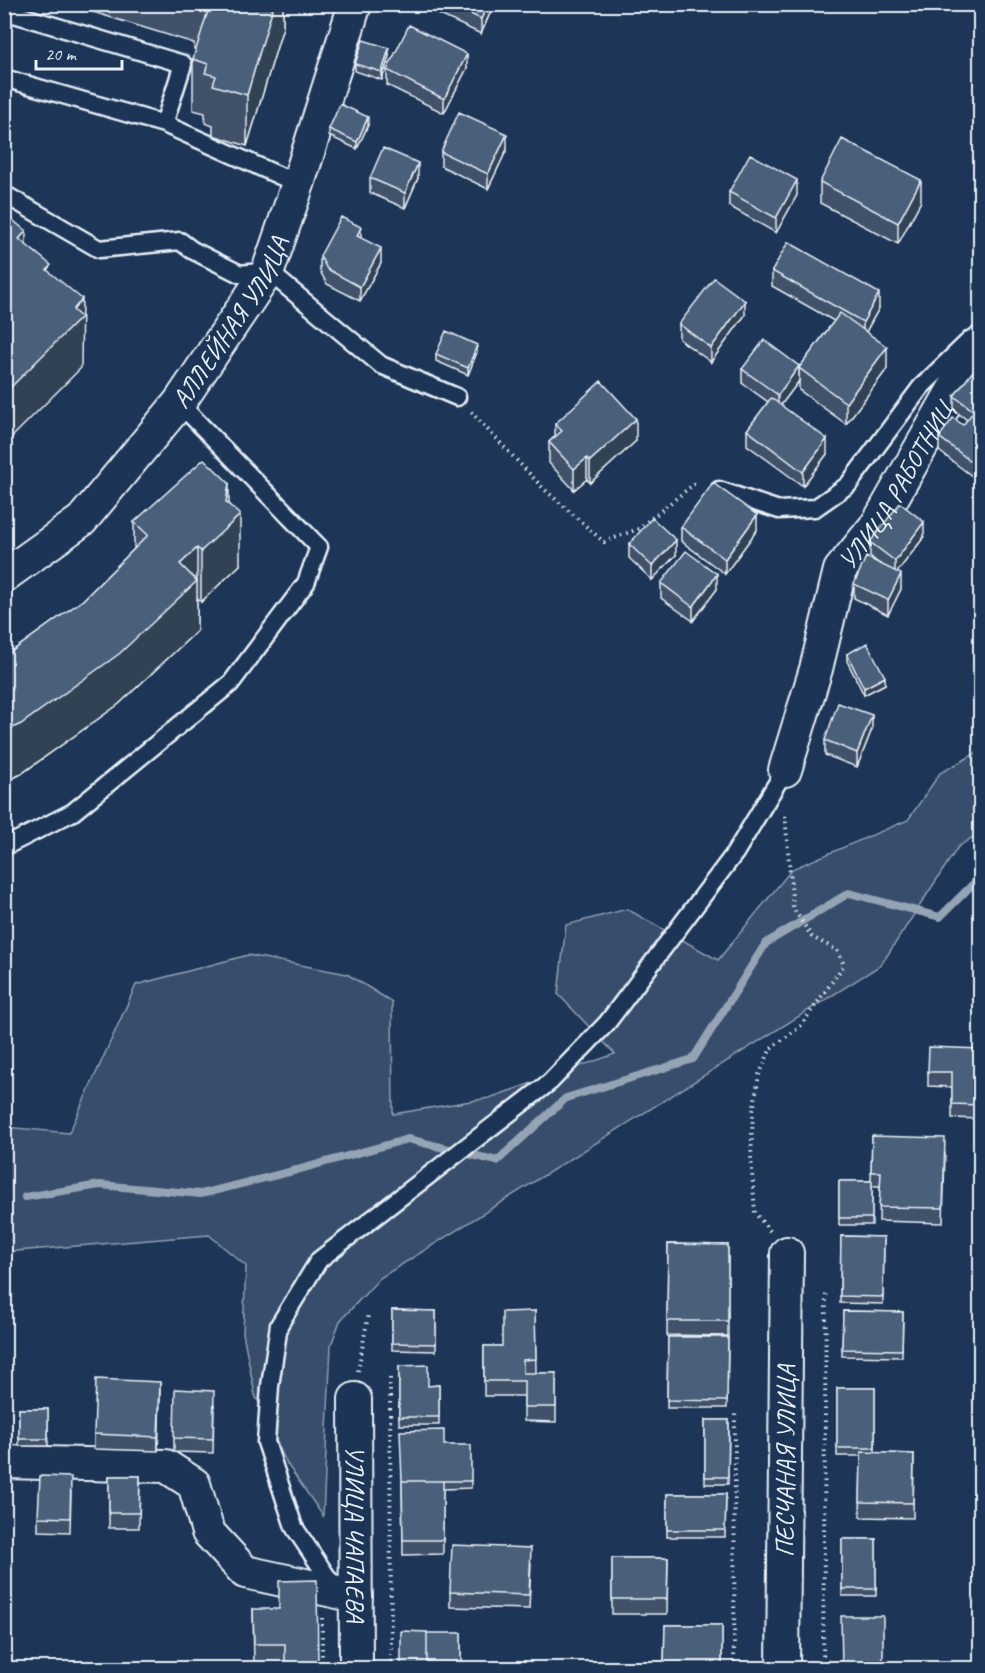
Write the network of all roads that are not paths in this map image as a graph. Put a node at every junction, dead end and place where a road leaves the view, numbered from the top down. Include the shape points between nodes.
1 (355, 4) edge
2 (4, 12) edge
3 (4, 78) edge
4 (164, 124) junction
5 (298, 184) junction
6 (4, 194) edge
7 (268, 271) junction
8 (981, 331) edge
9 (981, 344) edge
10 (457, 397) road end
11 (179, 403) junction
12 (719, 490) edge
13 (6, 573) edge
14 (784, 770) joint
15 (4, 847) edge
16 (787, 1253) road end
17 (355, 1399) road end
18 (4, 1462) edge
19 (339, 1593) junction
20 (356, 1668) edge
21 (783, 1668) edge

1 - 5 street, АЛЛЕЙНАЯ УЛИЦА
2 - 4 lane via 183,64
3 - 4 lane
4 - 5 lane
5 - 7 street, АЛЛЕЙНАЯ УЛИЦА
6 - 7 lane via 99,249 180,241 240,273
7 - 10 lane via 381,365
7 - 11 street, АЛЛЕЙНАЯ УЛИЦА
8 - 12 lane via 921,387 848,485 815,508 779,510
9 - 14 street, УЛИЦА РАБОТНИЦ via 878,523 840,570 816,669
11 - 13 street, АЛЛЕЙНАЯ УЛИЦА via 82,520
11 - 15 lane via 319,547 306,583 231,683 73,813
14 - 19 lane via 735,853 608,1023 550,1082 319,1260 279,1325 266,1442 294,1527
16 - 21 street, ПЕСЧАНАЯ УЛИЦА
17 - 19 street, УЛИЦА ЧАПАЕВА
18 - 19 street via 166,1466 194,1484 208,1532 245,1572
19 - 20 street, УЛИЦА ЧАПАЕВА

